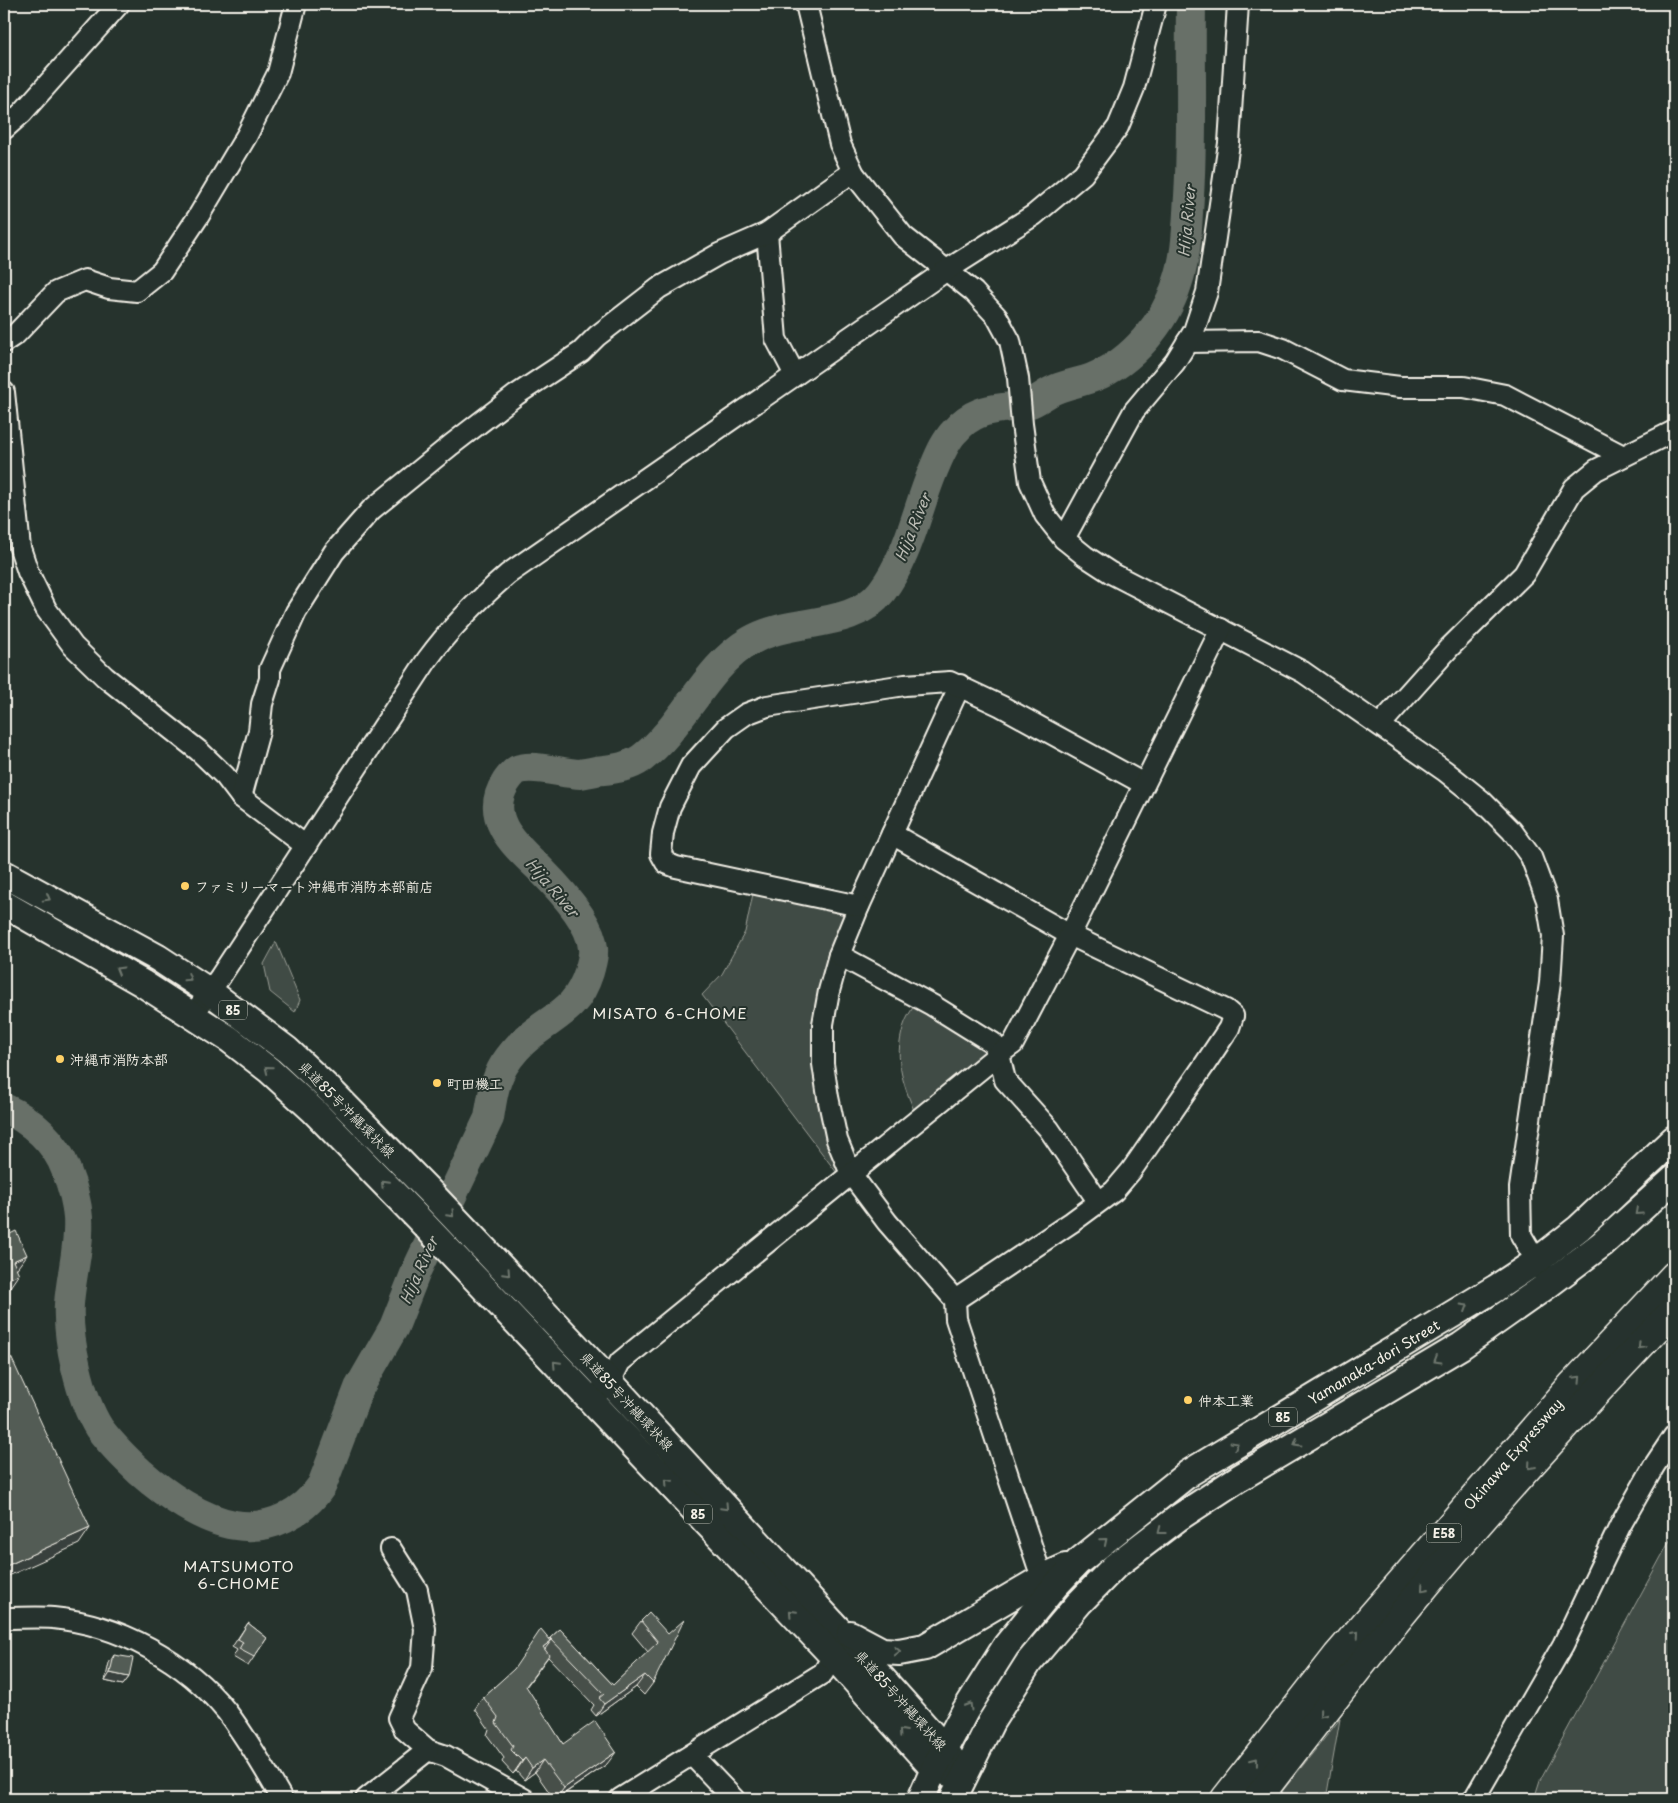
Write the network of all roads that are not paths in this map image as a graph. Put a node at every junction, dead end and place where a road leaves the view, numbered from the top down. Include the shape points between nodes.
1 (119, 4) edge
2 (296, 4) edge
3 (806, 4) edge
4 (1156, 4) edge
5 (1238, 4) edge
6 (4, 129) edge
7 (854, 174) junction
8 (767, 233) junction
9 (947, 270) junction
10 (4, 342) edge
11 (1187, 342) junction
12 (795, 375) junction
13 (4, 392) edge
14 (1674, 431) edge
15 (1623, 456) junction
16 (1064, 539) junction
17 (1221, 629) junction
18 (960, 685) junction
19 (1380, 725) junction
20 (1144, 784) junction
21 (241, 797) junction
22 (892, 834) junction
23 (306, 846) junction
24 (4, 874) edge
25 (4, 904) edge
26 (859, 906) junction
27 (1070, 935) junction
28 (839, 954) junction
29 (210, 992) junction
30 (193, 1015) junction
31 (999, 1054) junction
32 (1674, 1140) edge
33 (851, 1174) junction
34 (1674, 1179) edge
35 (1098, 1201) junction
36 (1537, 1261) junction
37 (1674, 1276) edge
38 (1549, 1284) junction
39 (955, 1300) junction
40 (1674, 1310) edge
41 (610, 1382) junction
42 (590, 1400) junction
43 (1674, 1436) edge
44 (390, 1550) dead end
45 (1078, 1562) junction
46 (1046, 1576) junction
47 (4, 1618) edge
48 (836, 1627) junction
49 (833, 1656) junction
50 (428, 1750) junction
51 (692, 1755) junction
52 (940, 1759) junction
53 (958, 1788) edge
54 (282, 1799) edge
55 (366, 1799) edge
56 (524, 1799) edge
57 (620, 1799) edge
58 (734, 1799) edge
59 (921, 1799) edge
60 (1225, 1799) edge
61 (1257, 1799) edge
62 (1474, 1799) edge

1 - 6 street
2 - 10 street via 278,73 247,135 162,271 137,291 108,288 85,280 56,292 16,334
3 - 7 street via 840,144
4 - 9 street via 1134,88 1118,127 1083,174 1034,215
5 - 11 street via 1229,143 1206,292 1194,332
7 - 8 street
7 - 9 street via 903,236
8 - 12 street via 776,339
8 - 21 street via 719,254 659,288 581,352 451,444 371,510 334,552 296,612 270,669 259,731
9 - 12 street
9 - 16 street via 997,317 1010,341 1018,378 1030,482 1045,515
11 - 15 street via 1259,341 1343,380 1400,387 1464,387 1505,395
11 - 16 street via 1175,362 1134,411
12 - 23 street via 508,574 482,596 427,660
13 - 21 street via 20,548 46,609 73,646 105,677 199,751
14 - 15 street
15 - 19 street via 1596,470 1574,488 1524,574 1449,648
16 - 17 street via 1111,573
17 - 19 street via 1303,672
17 - 20 street
18 - 20 street
18 - 22 street
18 - 26 street via 950,682 905,685 767,706 746,714 726,728 691,766 670,807 663,833 662,854 666,863
19 - 36 street via 1481,800 1512,831 1531,857 1547,900 1553,936 1550,983 1520,1188 1521,1235
20 - 27 street
21 - 23 street
22 - 26 street
22 - 27 street
23 - 29 street
24 -> 29 main road, 県道85号沖縄環状線 / 85 via 158,958
30 -> 25 main road, 県道85号沖縄環状線 / 85
26 - 28 street
27 - 31 street via 1013,1044
27 - 35 street via 1233,1016 1229,1028 1131,1171 1114,1191
28 - 31 street via 974,1029 994,1043
28 - 33 street via 823,1024 824,1064 837,1140
29 - 30 street
29 -> 41 main road, 県道85号沖縄環状線 / 85 via 287,1050 332,1092
42 -> 30 main road, 県道85号沖縄環状線 / 85 via 314,1111 269,1070
31 - 33 street
31 - 35 street via 1004,1080 1049,1129
32 - 36 main road, Yamanaka-dori Street / 85 via 1579,1228
33 - 39 street via 887,1222
33 - 41 street via 620,1362
34 -> 38 main road, 85 via 1602,1244
35 - 39 street
36 - 38 street
45 -> 36 main road, Yamanaka-dori Street / 85 via 1189,1473
60 -> 37 highway, Okinawa Expressway / E58 via 1337,1656 1573,1384
38 -> 53 main road, 85 via 1461,1346 1239,1478 1178,1518 1115,1566 1030,1662 991,1722
39 - 46 street via 956,1319 1038,1566
40 -> 61 highway, Okinawa Expressway / E58 via 1590,1399 1416,1597
41 - 42 street
41 -> 48 main road, 県道85号沖縄環状線 / 85
49 -> 42 main road, 県道85号沖縄環状線 / 85
43 - 62 street via 1620,1526 1563,1645
44 - 50 street via 417,1590 425,1629 422,1668 399,1718 405,1730
45 - 46 main road
52 -> 45 main road, Yamanaka-dori Street / 85 via 965,1711 1006,1646
48 -> 46 main road via 882,1651 899,1652 925,1646
47 - 54 street via 54,1618 79,1623 118,1634 155,1650 202,1686 226,1711 255,1751
48 - 52 main road, 県道85号沖縄環状線 / 85
49 - 51 street via 823,1673
52 -> 49 main road, 県道85号沖縄環状線 / 85
50 - 55 street
50 - 56 street via 446,1756
51 - 57 street
51 - 58 street
52 - 53 main road, 県道85号沖縄環状線 / 85
52 - 59 main road, Yamanaka-dori Street / 85

